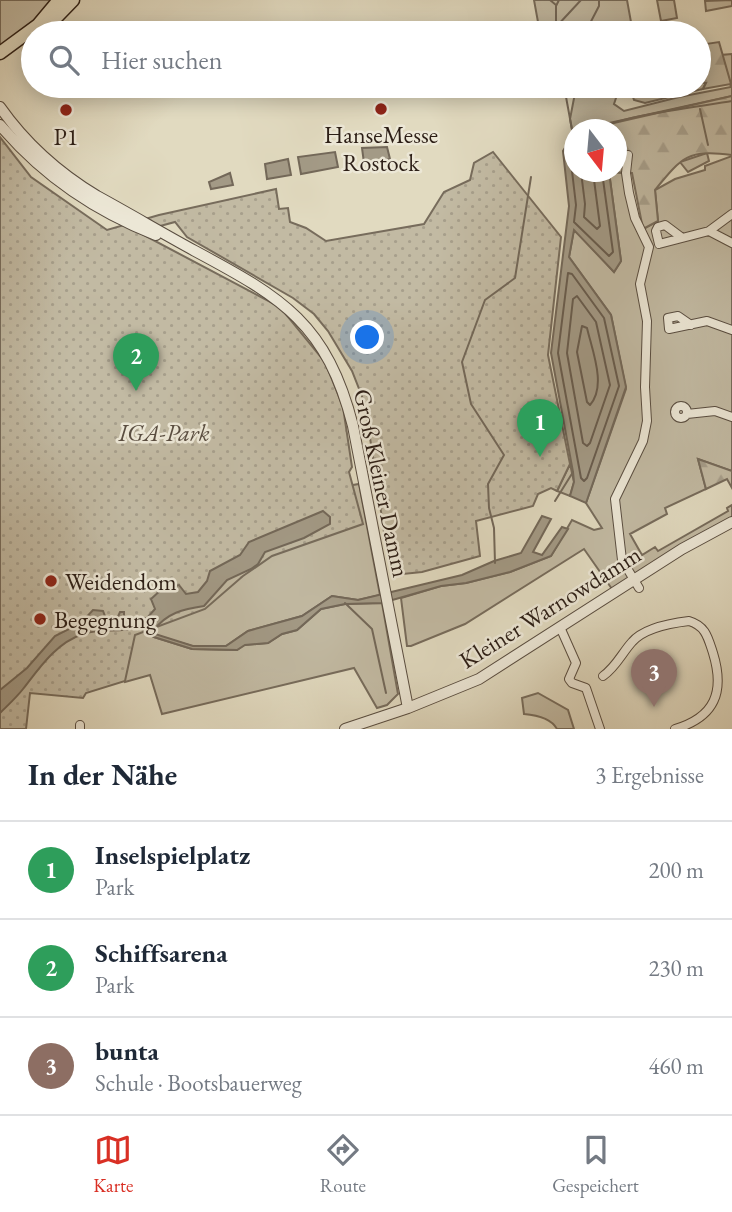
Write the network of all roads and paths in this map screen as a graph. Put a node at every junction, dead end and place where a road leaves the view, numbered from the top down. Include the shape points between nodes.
1 (59, 0) edge
2 (73, 0) edge
3 (41, 21) edge
4 (53, 21) edge
5 (21, 38) edge
6 (21, 48) edge
7 (0, 53) edge
8 (0, 63) edge
9 (0, 107) edge
10 (0, 125) edge
11 (628, 155) dead end
12 (732, 214) edge
13 (709, 231) junction
14 (681, 237) dead end
15 (732, 243) edge
16 (193, 250) junction
17 (691, 324) dead end
18 (732, 330) edge
19 (687, 414) dead end
20 (732, 417) edge
21 (732, 522) edge
22 (636, 584) junction
23 (560, 627) junction
24 (603, 676) dead end
25 (408, 708) junction
26 (345, 729) edge
27 (600, 729) edge
28 (675, 729) edge

1 - 3 highway
2 - 4 highway
5 - 7 highway
6 - 8 highway
9 - 16 street, Groß Kleiner Damm via 34,148 75,182
10 - 16 street, Groß Kleiner Damm via 41,169 73,192
11 - 22 street via 629,193 649,247 640,284 647,321 646,430 615,499 622,560
12 - 13 street
13 - 14 street
13 - 15 street
16 - 25 street, Groß Kleiner Damm via 244,276 282,303 306,327 342,388
17 - 18 street via 711,321
19 - 20 street via 715,411
21 - 22 street, Kleiner Warnowdamm
22 - 23 street, Kleiner Warnowdamm
23 - 25 street, Kleiner Warnowdamm via 487,674
23 - 27 street via 576,663 569,679 586,688
24 - 28 street via 645,632 689,621 703,628 718,671 718,688 703,715
25 - 26 street, Kleiner Warnowdamm

